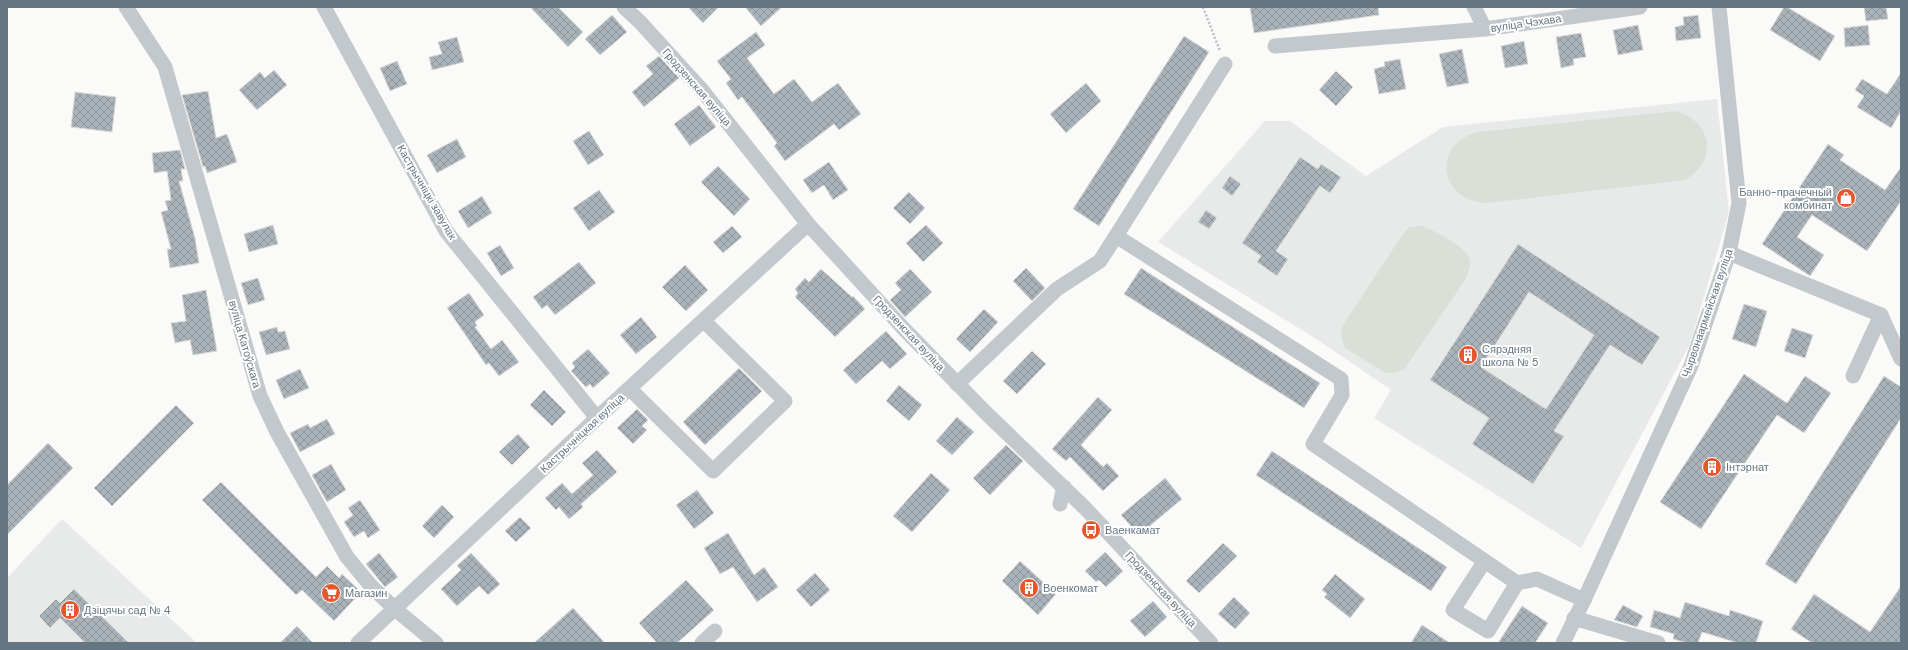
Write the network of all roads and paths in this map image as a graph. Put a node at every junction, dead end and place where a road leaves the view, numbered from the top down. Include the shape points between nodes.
1 (126, 7) edge
2 (324, 7) edge
3 (624, 7) edge
4 (1203, 7) edge
5 (1474, 7) edge
6 (1640, 7) edge
7 (1719, 7) edge
8 (1485, 29) junction
9 (1275, 46) dead end
10 (1225, 64) joint
11 (808, 224) junction
12 (1116, 236) junction
13 (1729, 253) junction
14 (1881, 315) junction
15 (704, 321) junction
16 (1901, 359) edge
17 (1853, 376) dead end
18 (958, 384) junction
19 (630, 389) junction
20 (597, 418) junction
21 (1064, 487) junction
22 (1060, 504) dead end
23 (1484, 562) junction
24 (1517, 583) junction
25 (1584, 600) junction
26 (395, 609) junction
27 (1574, 618) junction
28 (715, 631) dead end
29 (1567, 641) edge
30 (358, 643) edge
31 (436, 643) edge
32 (702, 643) edge
33 (1211, 643) edge
34 (1658, 643) edge

1 - 26 street, вуліца Катоўскага via 165,67 260,396 277,432 348,557 371,586
2 - 20 street, Кастрычніцкі завулак via 446,231
3 - 11 street, Гродзенская вуліца via 701,89
4 - 10 path
5 - 8 street
6 - 8 street, вуліца Чэхава
7 - 13 street, Чырвонаармейская вуліца via 1738,203
8 - 9 street, вуліца Чэхава
10 - 12 street
11 - 15 street, Кастрычніцкая вуліца
11 - 18 street, Гродзенская вуліца
12 - 18 street via 1100,261 1057,289
12 - 23 street via 1341,379 1342,395 1313,444
13 - 14 street
13 - 25 street, Чырвонаармейская вуліца via 1691,366
14 - 16 street
14 - 17 street
15 - 19 street, Кастрычніцкая вуліца
15 - 19 street via 785,402 713,471
18 - 21 street, Гродзенская вуліца
19 - 20 street, Кастрычніцкая вуліца
20 - 26 street, Кастрычніцкая вуліца
21 - 22 street
21 - 33 street, Гродзенская вуліца
23 - 24 street
23 - 24 street via 1453,610 1488,631
24 - 25 street via 1537,578
25 - 27 street, Чырвонаармейская вуліца
26 - 30 street, Кастрычніцкая вуліца
26 - 31 street, вуліца Катоўскага
27 - 29 street, Чырвонаармейская вуліца
27 - 34 street
28 - 32 street

